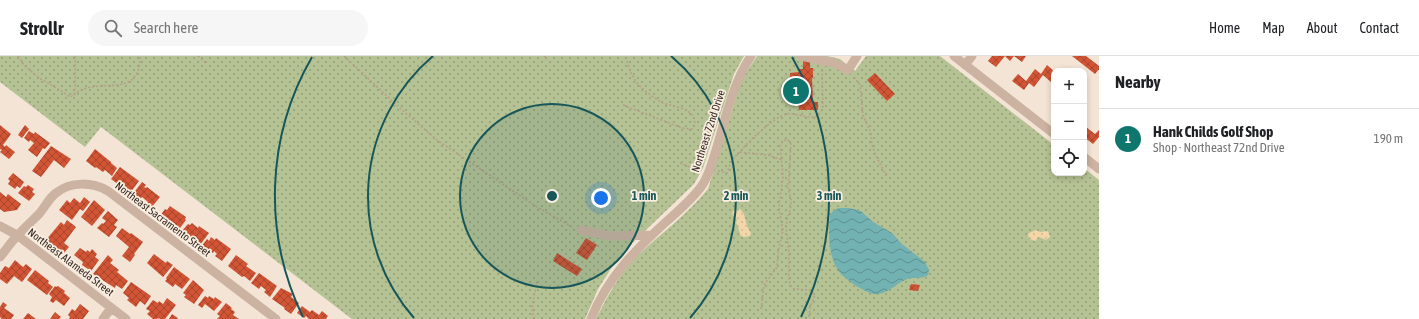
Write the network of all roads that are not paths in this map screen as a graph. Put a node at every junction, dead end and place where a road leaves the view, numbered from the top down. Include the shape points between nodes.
1 (751, 56) edge
2 (801, 56) edge
3 (857, 56) edge
4 (954, 56) edge
5 (972, 56) edge
6 (966, 65) junction
7 (1051, 132) edge
8 (1087, 159) edge
9 (1099, 169) edge
10 (0, 226) edge
11 (581, 230) road end
12 (652, 235) junction
13 (17, 236) junction
14 (0, 257) edge
15 (112, 308) junction
16 (103, 319) edge
17 (126, 319) edge
18 (276, 319) edge
19 (591, 319) edge

1 - 12 street, Northeast 72nd Drive via 736,84 710,169 700,188
2 - 3 street via 834,63 848,70
4 - 6 street
5 - 6 street
6 - 7 street
8 - 9 street
10 - 13 street, Northeast Alameda Street
11 - 12 street via 610,236
12 - 19 street, Northeast 72nd Drive via 615,275
13 - 14 street, Northeast Sacramento Street
13 - 15 street, Northeast Alameda Street
13 - 18 street, Northeast Sacramento Street via 40,213 55,193 63,188 87,184 99,186
15 - 16 street
15 - 17 street, Northeast Alameda Street

